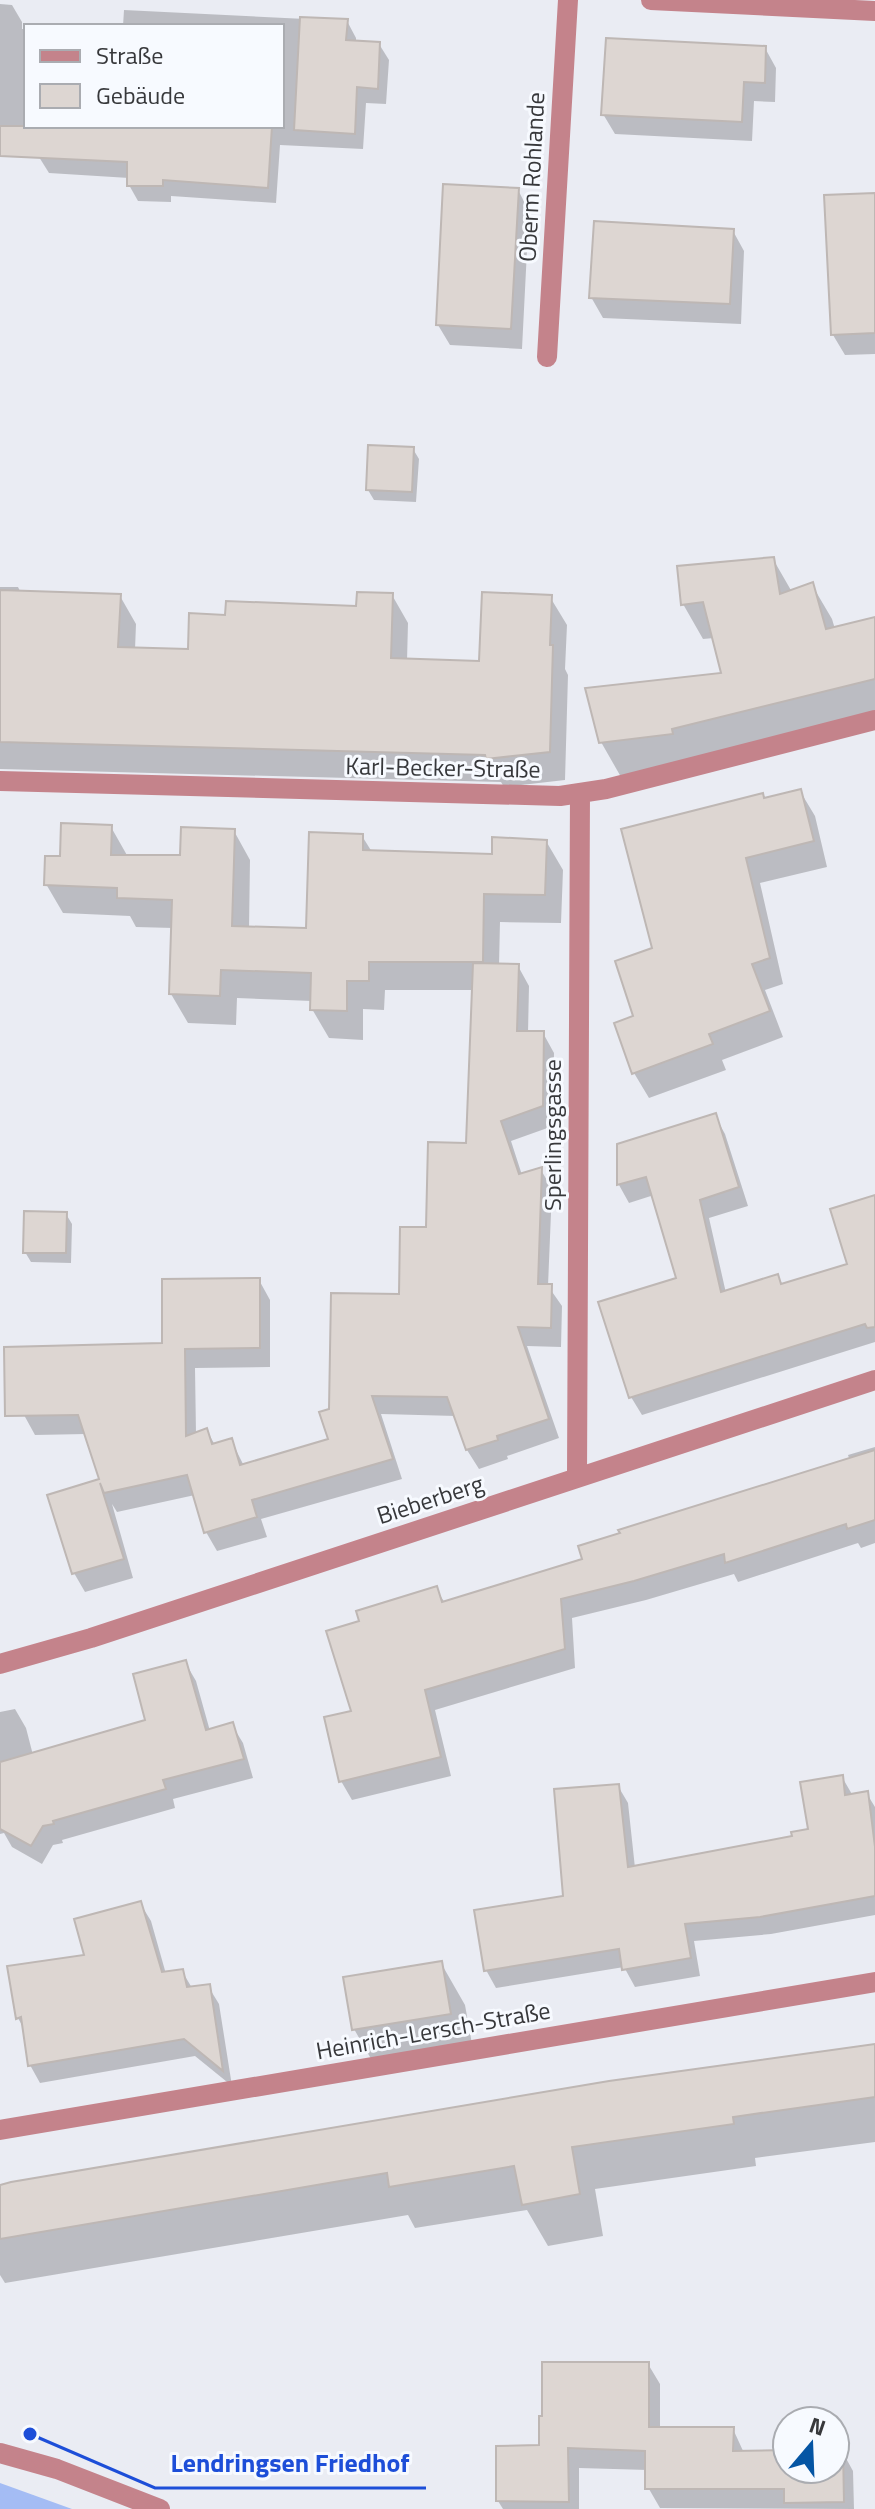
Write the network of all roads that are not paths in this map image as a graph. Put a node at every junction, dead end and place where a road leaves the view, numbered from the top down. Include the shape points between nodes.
1 (568, 0) edge
2 (651, 0) edge
3 (875, 11) edge
4 (547, 357) dead end
5 (875, 720) edge
6 (0, 781) edge
7 (580, 793) junction
8 (875, 1380) edge
9 (577, 1478) junction
10 (0, 1664) edge
11 (875, 1982) edge
12 (0, 2130) edge
13 (0, 2453) edge
14 (160, 2509) edge

1 - 4 street, Oberm Rohlande
2 - 3 street
5 - 7 street, Karl-Becker-Straße
6 - 7 street, Karl-Becker-Straße
7 - 9 street, Sperlingsgasse
8 - 9 street, Bieberberg
9 - 10 street, Bieberberg
11 - 12 street, Heinrich-Lersch-Straße
13 - 14 street

